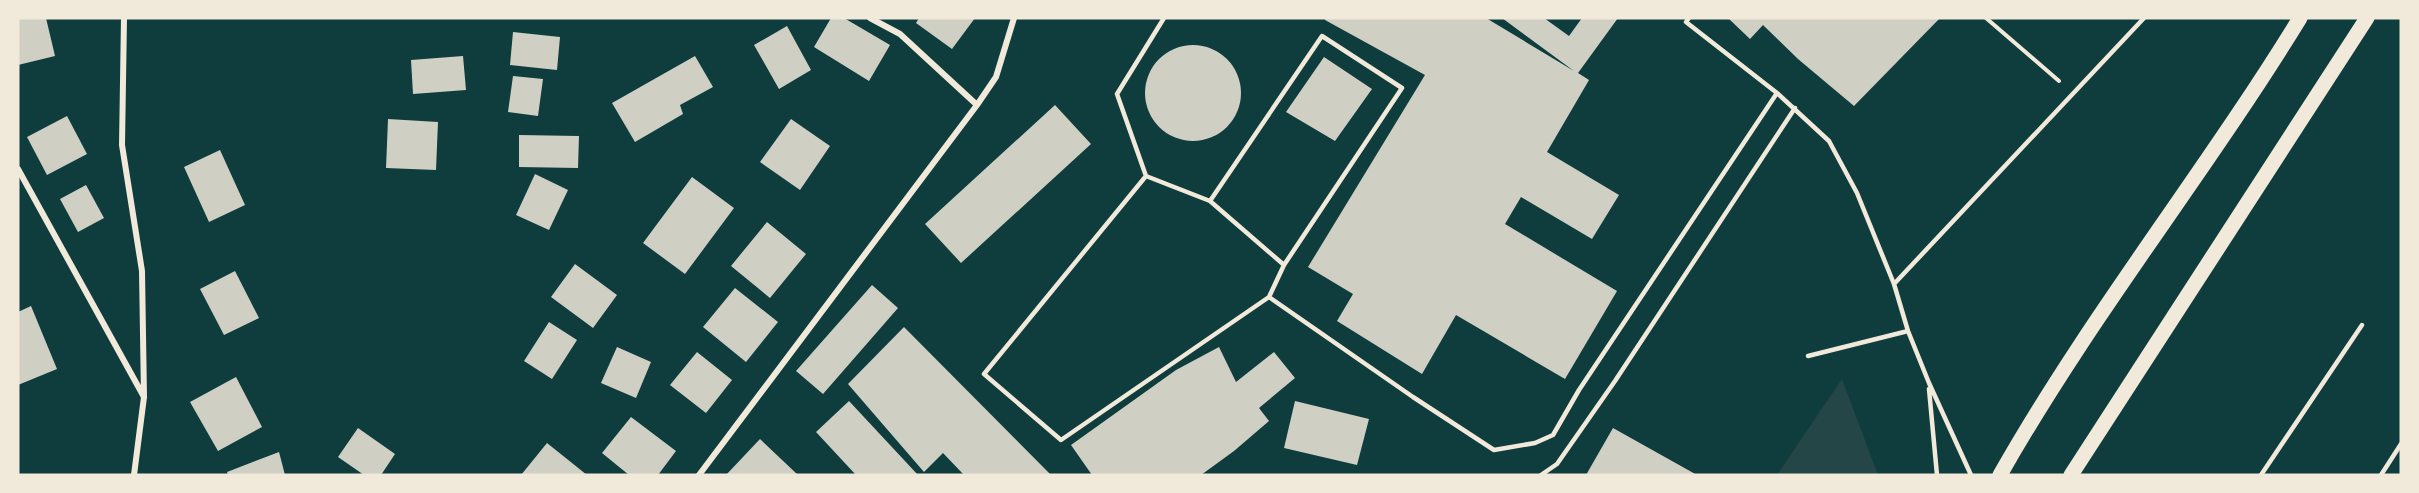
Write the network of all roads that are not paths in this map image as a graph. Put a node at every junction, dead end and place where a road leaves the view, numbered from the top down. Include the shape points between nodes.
1 (124, 18) edge
2 (870, 18) edge
3 (1014, 18) edge
4 (1164, 18) edge
5 (2144, 18) edge
6 (2300, 18) edge
7 (2367, 18) edge
8 (1688, 20) edge
9 (1777, 93) junction
10 (977, 105) junction
11 (1795, 108) junction
12 (18, 169) edge
13 (1146, 177) junction
14 (1210, 201) junction
15 (1284, 265) junction
16 (1894, 284) junction
17 (1269, 297) junction
18 (2362, 325) dead end
19 (1908, 331) junction
20 (1808, 357) dead end
21 (1929, 383) junction
22 (144, 397) junction
23 (2401, 444) edge
24 (134, 475) edge
25 (699, 475) edge
26 (1541, 475) edge
27 (1937, 475) edge
28 (1971, 475) edge
29 (2000, 475) edge
30 (2071, 475) edge
31 (2261, 475) edge
32 (2381, 475) edge

1 - 22 street via 122,145 142,271
2 - 10 street via 900,34
3 - 10 street via 996,77
4 - 13 lane via 1117,94
5 - 16 lane
6 - 29 main road via 2258,86 2036,411
7 - 30 main road
8 - 9 lane
9 - 11 lane
9 - 17 lane via 1553,435 1535,443 1494,450
10 - 25 street
11 - 16 lane via 1829,141 1857,193
11 - 26 lane via 1615,381 1557,464
12 - 22 street
13 - 14 lane
13 - 17 lane via 984,374 1061,440
14 - 15 lane
14 - 15 lane via 1322,36 1402,88
15 - 17 lane
16 - 19 lane
18 - 31 lane
19 - 20 lane
19 - 21 lane
21 - 27 lane
21 - 28 lane
22 - 24 street
23 - 32 lane

